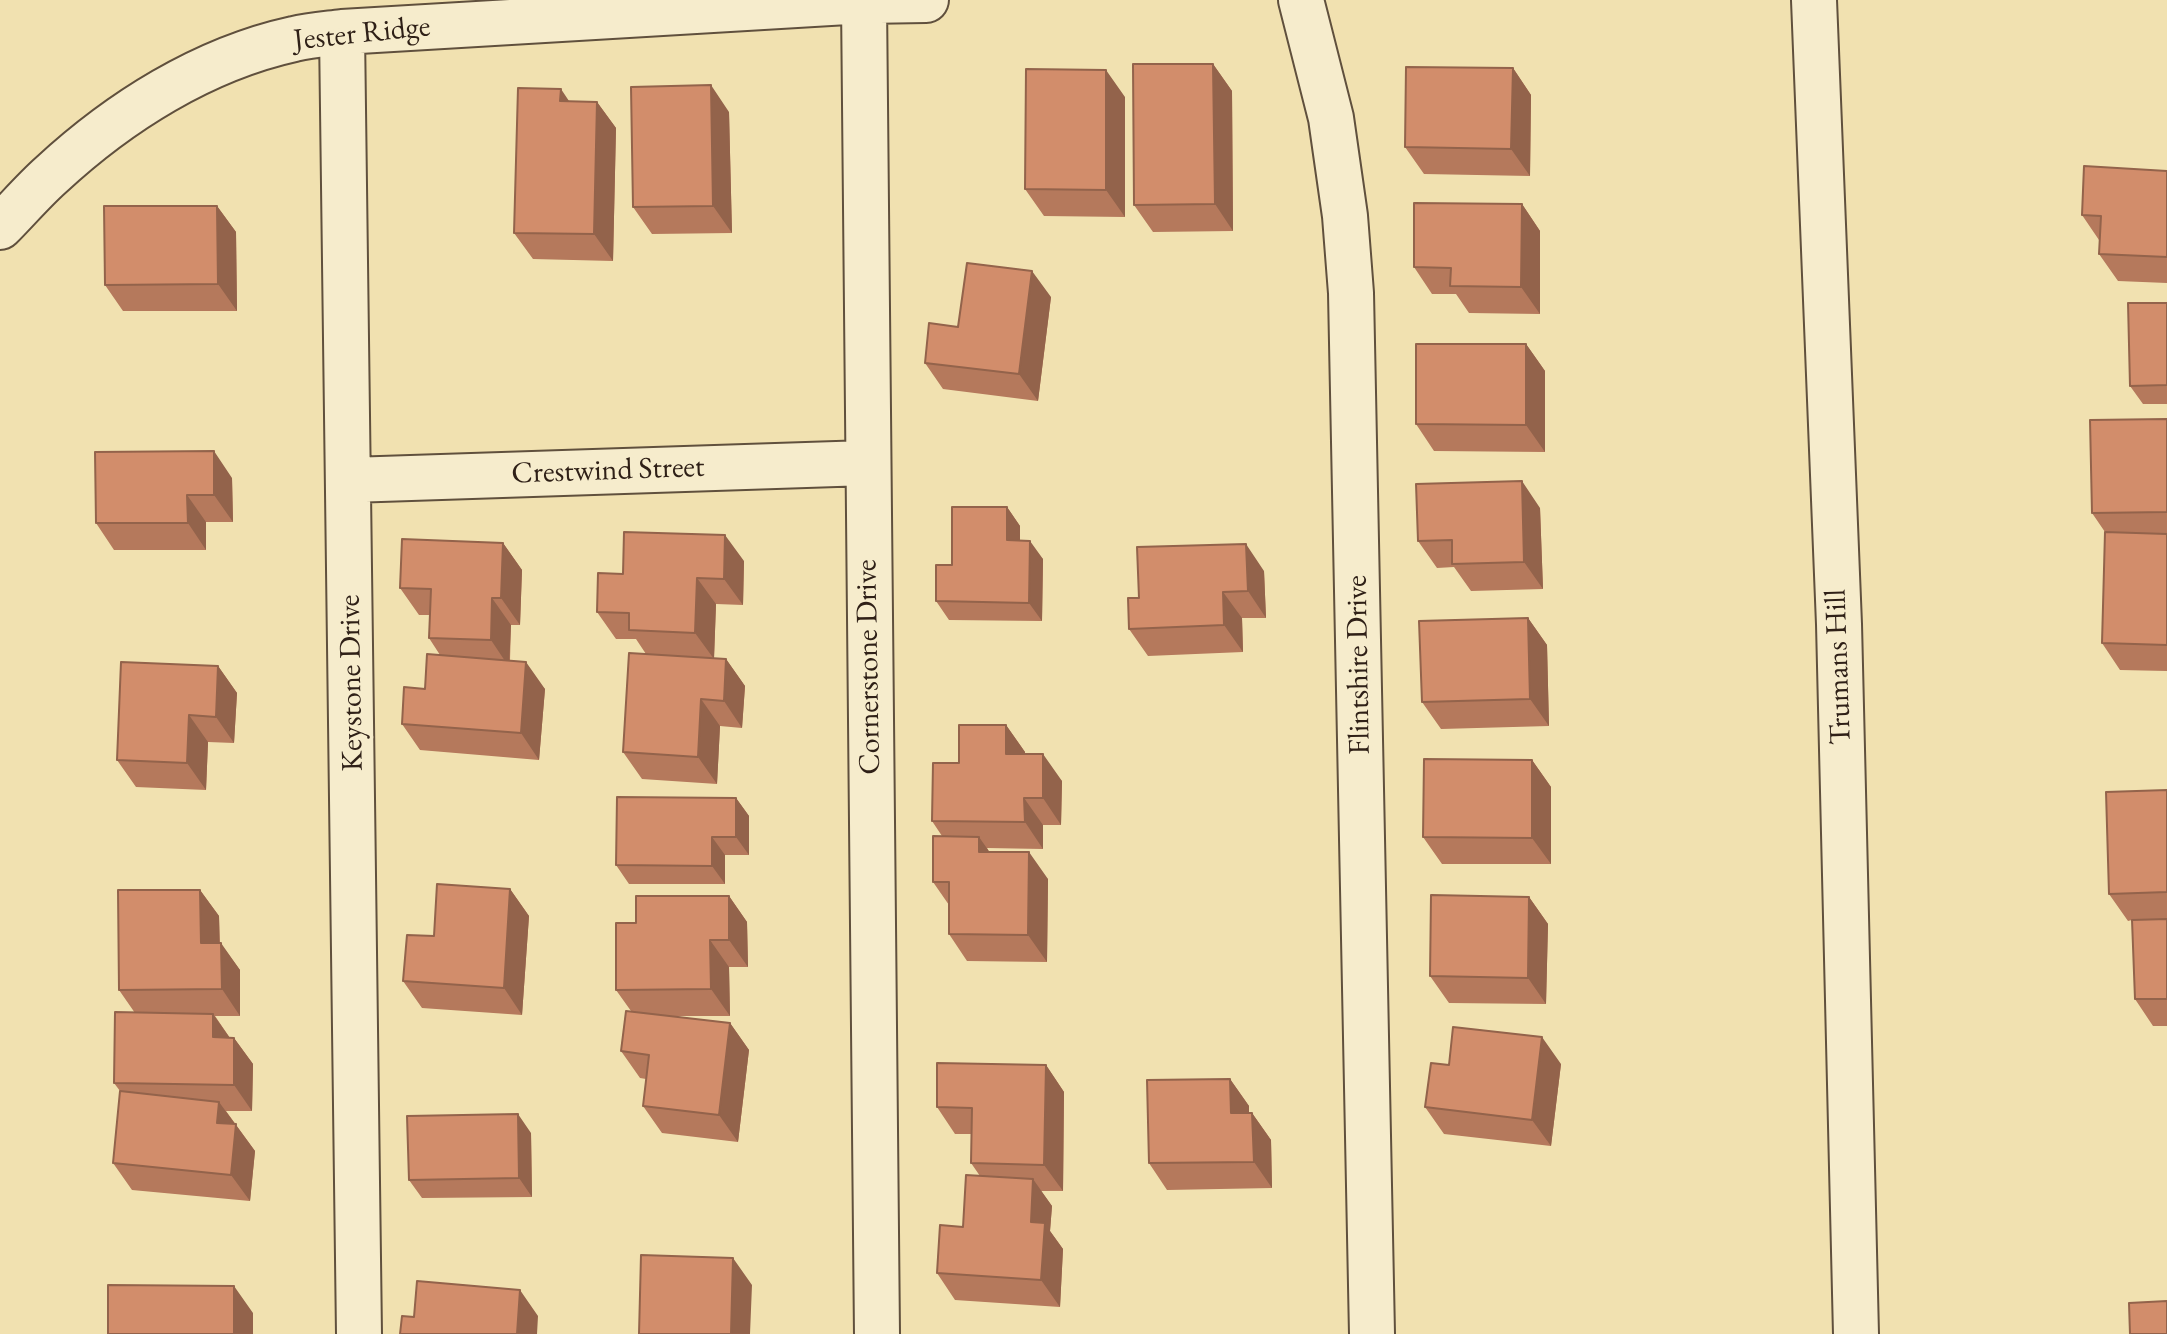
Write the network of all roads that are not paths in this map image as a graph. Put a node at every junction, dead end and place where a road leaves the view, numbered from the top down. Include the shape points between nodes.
1 (926, 0) edge
2 (1301, 0) edge
3 (1814, 0) edge
4 (864, 1) edge
5 (342, 32) junction
6 (0, 227) edge
7 (867, 463) junction
8 (350, 480) junction
9 (359, 1334) edge
10 (877, 1334) edge
11 (1372, 1334) edge
12 (1856, 1334) edge

1 - 4 street, Jester Ridge
2 - 11 street, Flintshire Drive via 1331,118 1351,293
3 - 12 street, Trumans Hill via 1839,624
4 - 5 street, Jester Ridge
4 - 7 street, Cornerstone Drive
5 - 6 street, Jester Ridge via 241,55 170,88 62,165
5 - 8 street, Keystone Drive
7 - 8 street, Crestwind Street
7 - 10 street, Cornerstone Drive
8 - 9 street, Keystone Drive

